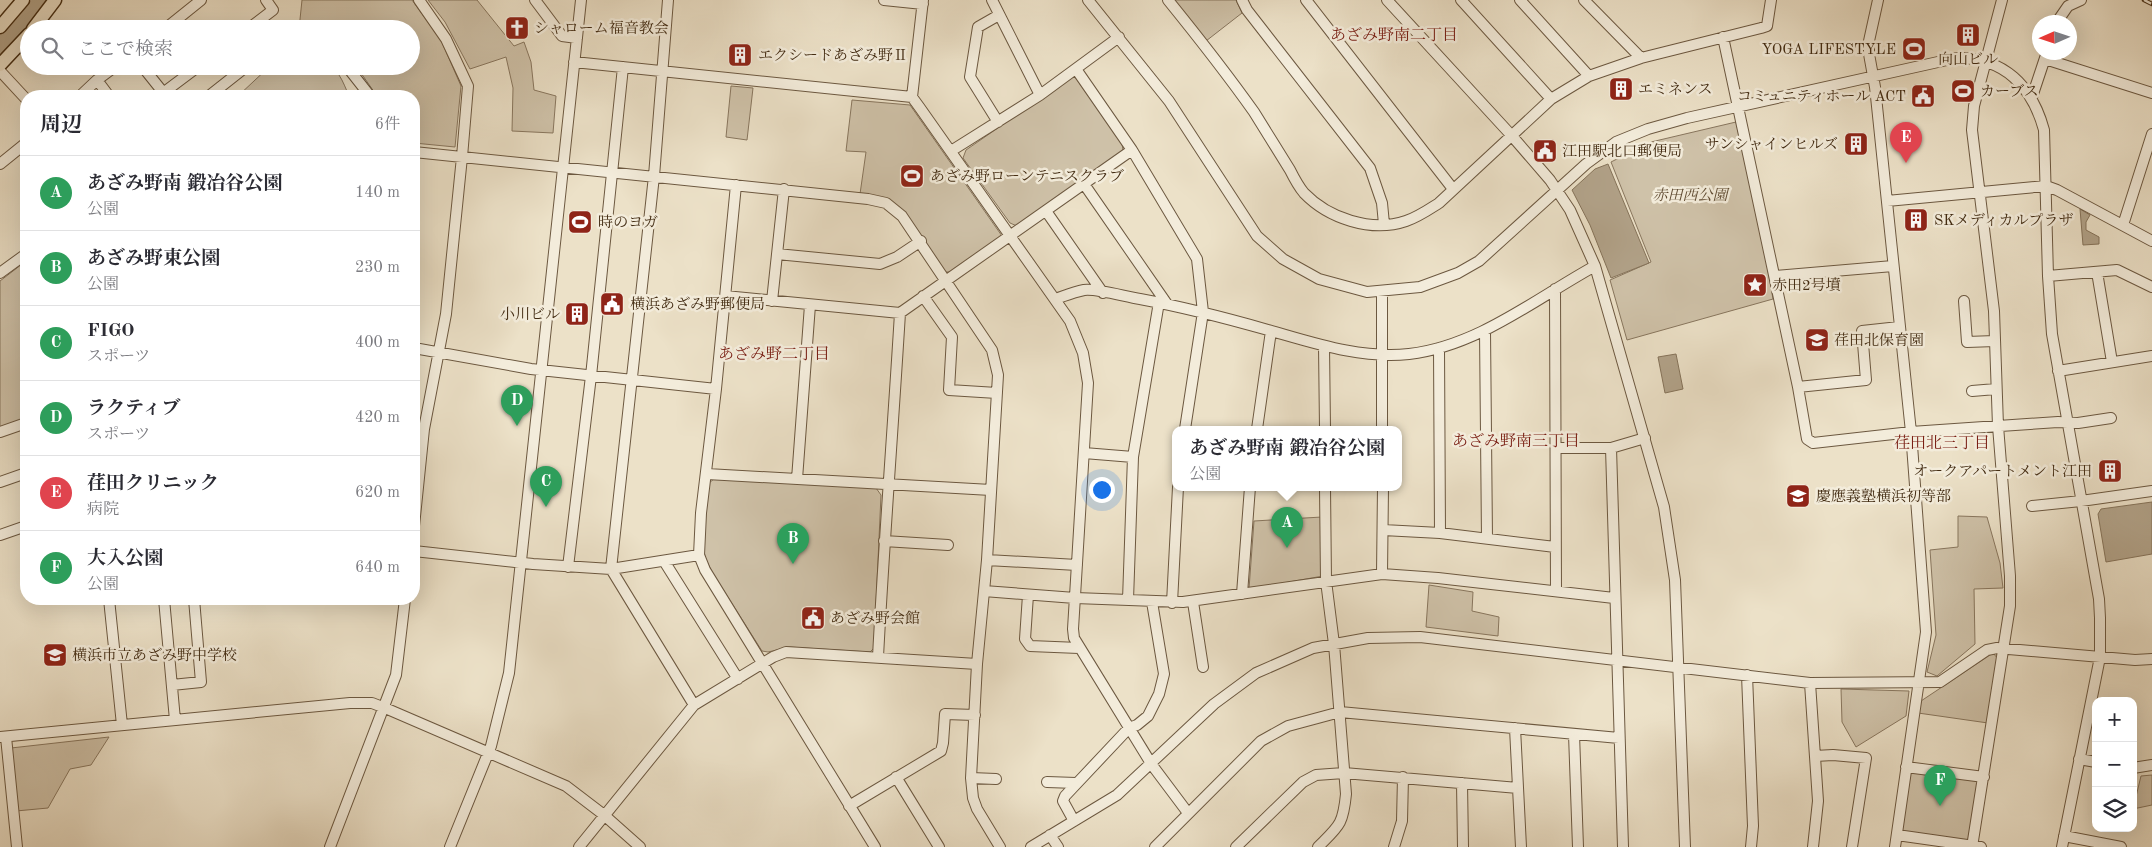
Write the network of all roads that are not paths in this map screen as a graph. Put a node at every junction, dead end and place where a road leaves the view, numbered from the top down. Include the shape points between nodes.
1 (23, 0) edge
2 (55, 0) edge
3 (201, 0) edge
4 (266, 0) edge
5 (418, 0) edge
6 (535, 0) edge
7 (581, 0) edge
8 (668, 0) edge
9 (884, 0) edge
10 (992, 0) edge
11 (1088, 0) edge
12 (1168, 0) edge
13 (1242, 0) edge
14 (1306, 0) edge
15 (1387, 0) edge
16 (1461, 0) edge
17 (1520, 0) edge
18 (1584, 0) edge
19 (1771, 0) edge
20 (1878, 0) edge
21 (2002, 0) edge
22 (2081, 0) edge
23 (923, 2) edge
24 (1000, 15) junction
25 (2062, 15) edge
26 (40, 20) edge
27 (176, 20) edge
28 (260, 20) edge
29 (0, 27) edge
30 (1119, 37) junction
31 (1724, 37) junction
32 (577, 38) junction
33 (20, 44) edge
34 (1641, 58) junction
35 (2045, 60) edge
36 (2057, 60) edge
37 (574, 62) junction
38 (1987, 62) junction
39 (0, 65) edge
40 (623, 67) junction
41 (1076, 69) junction
42 (0, 71) edge
43 (664, 72) junction
44 (104, 75) edge
45 (149, 75) edge
46 (187, 75) edge
47 (235, 75) edge
48 (354, 75) edge
49 (1589, 76) junction
50 (1874, 76) junction
51 (97, 80) junction
52 (86, 90) edge
53 (104, 90) edge
54 (160, 90) edge
55 (170, 90) edge
56 (216, 90) edge
57 (365, 90) edge
58 (20, 93) edge
59 (2152, 93) edge
60 (1040, 95) junction
61 (912, 98) junction
62 (2032, 98) junction
63 (1551, 99) junction
64 (1739, 108) junction
65 (998, 122) junction
66 (1512, 136) junction
67 (2152, 136) edge
68 (20, 148) edge
69 (1132, 150) junction
70 (951, 151) junction
71 (420, 153) edge
72 (462, 157) junction
73 (0, 164) edge
74 (562, 168) junction
75 (612, 172) junction
76 (654, 176) junction
77 (736, 184) junction
78 (1084, 184) junction
79 (2046, 186) junction
80 (784, 189) junction
81 (1453, 189) junction
82 (1558, 191) junction
83 (1979, 191) junction
84 (1887, 201) junction
85 (1046, 210) junction
86 (1384, 224) junction
87 (2123, 225) junction
88 (1010, 235) junction
89 (2152, 241) edge
90 (921, 242) junction
91 (778, 254) junction
92 (20, 258) edge
93 (1595, 266) junction
94 (1893, 266) junction
95 (2097, 272) junction
96 (0, 273) edge
97 (1775, 276) junction
98 (2048, 276) junction
99 (947, 280) junction
100 (2152, 287) edge
101 (1555, 289) junction
102 (1382, 291) junction
103 (1104, 293) junction
104 (725, 296) junction
105 (923, 296) junction
106 (1055, 299) junction
107 (772, 301) junction
108 (1964, 301) dead end
109 (1163, 303) junction
110 (810, 304) junction
111 (1204, 312) junction
112 (900, 313) junction
113 (1900, 327) junction
114 (1485, 330) junction
115 (1271, 331) junction
116 (1995, 341) junction
117 (1324, 346) junction
118 (1439, 348) junction
119 (420, 349) edge
120 (438, 353) junction
121 (1381, 355) junction
122 (2152, 356) edge
123 (2112, 362) junction
124 (542, 371) junction
125 (2058, 371) junction
126 (591, 376) junction
127 (632, 381) junction
128 (1798, 387) junction
129 (716, 389) junction
130 (1996, 389) junction
131 (1972, 391) dead end
132 (997, 393) junction
133 (2111, 418) dead end
134 (2066, 422) junction
135 (20, 425) edge
136 (1185, 426) edge
137 (1257, 426) edge
138 (1325, 426) edge
139 (1382, 426) edge
140 (1998, 426) junction
141 (0, 432) edge
142 (1911, 432) junction
143 (1645, 438) junction
144 (1556, 448) junction
145 (1611, 448) junction
146 (1084, 453) junction
147 (1133, 458) junction
148 (420, 468) edge
149 (707, 474) junction
150 (20, 475) edge
151 (797, 479) junction
152 (2152, 480) edge
153 (0, 482) edge
154 (890, 484) junction
155 (991, 490) junction
156 (2152, 490) edge
157 (1178, 491) edge
158 (1250, 491) edge
159 (1325, 491) edge
160 (1383, 491) edge
161 (2081, 501) junction
162 (2032, 506) dead end
163 (20, 528) edge
164 (1384, 530) junction
165 (1440, 533) junction
166 (0, 535) edge
167 (1488, 539) junction
168 (884, 541) junction
169 (948, 545) dead end
170 (1554, 547) junction
171 (420, 552) edge
172 (700, 555) junction
173 (987, 560) junction
174 (664, 561) junction
175 (521, 563) junction
176 (1077, 565) junction
177 (568, 566) junction
178 (611, 569) junction
179 (1382, 574) junction
180 (1326, 581) junction
181 (984, 591) junction
182 (1556, 591) junction
183 (1242, 594) junction
184 (1028, 595) junction
185 (1075, 598) junction
186 (1614, 598) junction
187 (1128, 600) junction
188 (1152, 602) junction
189 (1193, 602) junction
190 (1172, 603) junction
191 (110, 605) edge
192 (165, 605) edge
193 (195, 605) edge
194 (404, 605) edge
195 (1334, 644) junction
196 (1080, 648) junction
197 (2005, 648) junction
198 (878, 657) junction
199 (2100, 657) junction
200 (2152, 659) edge
201 (1617, 660) junction
202 (763, 664) junction
203 (977, 664) junction
204 (1203, 667) dead end
205 (1679, 668) junction
206 (1747, 675) junction
207 (738, 679) junction
208 (1810, 683) junction
209 (1918, 684) junction
210 (172, 685) junction
211 (694, 705) junction
212 (385, 708) junction
213 (1340, 712) junction
214 (974, 715) junction
215 (175, 720) junction
216 (122, 725) junction
217 (1129, 728) junction
218 (1515, 728) junction
219 (1574, 734) junction
220 (3, 737) edge
221 (1619, 738) junction
222 (489, 751) junction
223 (1815, 756) junction
224 (2079, 759) junction
225 (2092, 761) edge
226 (1152, 765) junction
227 (2152, 765) edge
228 (1906, 767) junction
229 (2137, 767) edge
230 (1344, 773) junction
231 (1403, 777) junction
232 (1984, 777) junction
233 (896, 778) junction
234 (971, 778) junction
235 (996, 779) dead end
236 (1046, 782) dead end
237 (1076, 783) junction
238 (1462, 783) junction
239 (1518, 788) junction
240 (849, 806) junction
241 (1188, 813) junction
242 (604, 815) junction
243 (1074, 821) junction
244 (1050, 835) junction
245 (1896, 835) junction
246 (2064, 836) junction
247 (1975, 846) edge
248 (17, 847) edge
249 (330, 847) edge
250 (450, 847) edge
251 (579, 847) edge
252 (640, 847) edge
253 (875, 847) edge
254 (939, 847) edge
255 (1000, 847) edge
256 (1031, 847) edge
257 (1058, 847) edge
258 (1155, 847) edge
259 (1236, 847) edge
260 (1318, 847) edge
261 (1394, 847) edge
262 (1463, 847) edge
263 (1521, 847) edge
264 (1578, 847) edge
265 (1623, 847) edge
266 (1685, 847) edge
267 (1751, 847) edge
268 (1813, 847) edge
269 (1852, 847) edge
270 (1895, 847) edge
271 (2062, 847) edge
272 (2121, 847) edge

1 - 29 main road
2 - 26 main road
3 - 27 street
4 - 28 street via 273,10
5 - 72 street via 446,39 468,86
6 - 32 street via 562,36
7 - 32 street
8 - 43 street
9 - 23 street
10 - 24 street
11 - 30 street
12 - 86 street via 1255,114 1303,191 1320,207 1345,219
13 - 86 street via 1370,168 1382,203
14 - 81 street
15 - 66 street
16 - 63 street
17 - 49 street
18 - 34 street
19 - 31 street via 1768,26
20 - 50 street via 1869,41
21 - 38 street
22 - 25 street via 2068,6
23 - 61 street
24 - 60 street
24 - 65 street via 978,27 970,78
30 - 41 street
30 - 102 street via 1169,101 1257,236 1283,259 1319,279 1367,292
31 - 34 street
31 - 64 street
32 - 37 street
33 - 39 main road
34 - 49 street
35 - 62 street
36 - 59 street
37 - 40 street
37 - 74 street
38 - 50 street via 1956,58
38 - 62 street via 2008,72
38 - 83 street via 1974,106 1972,130
40 - 43 street
40 - 75 street
41 - 60 street
41 - 69 street
42 - 58 street
43 - 61 street
43 - 76 street
44 - 51 street
45 - 54 street
46 - 55 street
47 - 56 street
48 - 57 street
49 - 63 street
50 - 64 street
50 - 84 street
51 - 52 street
51 - 53 street
60 - 65 street
61 - 70 street
62 - 79 street via 2044,130
63 - 66 street
64 - 82 street via 1648,129 1616,142 1586,164
64 - 97 street
65 - 70 street
66 - 81 street
66 - 82 street
67 - 87 street
68 - 73 street
69 - 78 street
69 - 111 street via 1197,259
70 - 88 street
71 - 72 street
72 - 74 street
72 - 120 street via 446,314
74 - 75 street
74 - 124 street
75 - 76 street
75 - 126 street
76 - 77 street
76 - 127 street
77 - 80 street
77 - 104 street
78 - 85 street
78 - 109 street
79 - 83 street
79 - 87 street
79 - 98 street
80 - 90 street via 886,203 902,216
80 - 91 street
81 - 86 street via 1424,213 1404,222
82 - 93 street
82 - 102 street via 1494,248 1465,269 1420,287
83 - 84 street
83 - 116 street
84 - 94 street
85 - 88 street
85 - 103 street
87 - 89 street
88 - 99 street
88 - 106 street
90 - 91 street via 880,264
90 - 99 street
91 - 107 street
92 - 96 street
93 - 101 street
93 - 143 street
94 - 97 street
94 - 113 street
95 - 98 street
95 - 100 street via 2117,270
95 - 123 street
97 - 128 street
98 - 125 street
99 - 105 street
99 - 132 street via 992,350 998,375
101 - 114 street
101 - 144 street
102 - 121 street
103 - 106 street via 1085,290
103 - 109 street
104 - 107 street
104 - 129 street
105 - 112 street
105 - 132 street via 952,337 949,390
106 - 146 street via 1076,334 1086,370 1088,395
107 - 110 street
108 - 116 street via 1967,342
109 - 111 street
109 - 147 street
110 - 112 street
110 - 151 street
111 - 115 street
111 - 136 street
112 - 154 street
113 - 128 street via 1862,331 1866,380
113 - 142 street
114 - 118 street
114 - 167 street
115 - 117 street
115 - 137 street
116 - 130 street
117 - 121 street
117 - 138 street
118 - 121 street
118 - 165 street
119 - 120 street
120 - 124 street
120 - 148 street
121 - 139 street
122 - 123 street
123 - 125 street
124 - 126 street
124 - 175 street
125 - 134 street
126 - 127 street
126 - 177 street
127 - 129 street
127 - 178 street
128 - 142 street via 1807,439 1813,443
129 - 149 street
130 - 131 street
130 - 140 street
132 - 155 street
133 - 134 street
134 - 140 street
134 - 161 street
135 - 141 street
140 - 142 street
140 - 197 street via 2010,576
142 - 209 street via 1926,632
143 - 145 street
143 - 205 street via 1672,548
144 - 145 street
144 - 170 street
145 - 186 street
146 - 147 street
146 - 176 street
147 - 187 street
149 - 151 street
149 - 172 street via 701,514
150 - 153 street
151 - 154 street
152 - 156 street
154 - 155 street
154 - 168 street
155 - 173 street
156 - 161 street
157 - 190 street
158 - 183 street
159 - 180 street
160 - 164 street
161 - 162 street
161 - 199 street via 2099,599
163 - 166 street
164 - 165 street
164 - 179 street
165 - 167 street
167 - 170 street
168 - 169 street
168 - 198 street
170 - 182 street
171 - 175 street
172 - 174 street
172 - 202 street via 705,570
173 - 176 street
173 - 181 street
174 - 178 street
174 - 207 street
175 - 177 street
175 - 222 street via 509,673
176 - 185 street
177 - 178 street
178 - 211 street
179 - 180 street
179 - 182 street
180 - 183 street
180 - 195 street
181 - 184 street
181 - 203 street
182 - 186 street
183 - 189 street
184 - 185 street
184 - 196 street via 1025,638 1030,646
185 - 187 street
185 - 196 street via 1073,632
186 - 201 street
187 - 188 street
188 - 190 street
188 - 217 street via 1164,674 1148,716
189 - 190 street
189 - 204 street
191 - 216 street
192 - 210 street
193 - 210 street via 201,682
194 - 212 street via 396,675
195 - 201 street via 1368,638 1420,637
195 - 213 street
195 - 226 street via 1301,652 1256,673 1185,731
196 - 217 street
197 - 199 street
197 - 209 street via 1987,650 1940,682
197 - 232 street
198 - 202 street via 786,652
198 - 203 street
199 - 200 street
199 - 224 street
201 - 205 street
201 - 221 street
202 - 207 street
202 - 240 street
203 - 214 street
205 - 206 street
205 - 266 street
206 - 208 street
206 - 267 street
207 - 211 street
208 - 209 street
208 - 223 street
209 - 228 street
210 - 215 street
211 - 242 street
212 - 215 street via 362,702
212 - 222 street
212 - 249 street
213 - 218 street
213 - 230 street
213 - 241 street via 1288,726 1261,740
214 - 233 street via 945,714 941,752
214 - 234 street
215 - 216 street
216 - 220 street
217 - 226 street
217 - 237 street
218 - 219 street
218 - 239 street
219 - 221 street
219 - 264 street
220 - 248 street
221 - 265 street
222 - 242 street via 566,786
222 - 250 street
223 - 268 street via 1818,802
223 - 269 street via 1866,758
224 - 225 street
224 - 246 street
226 - 241 street
226 - 243 street via 1117,795
227 - 229 street
228 - 232 street
228 - 245 street
230 - 231 street
230 - 259 street via 1316,775 1303,782
230 - 260 street via 1344,812 1338,829
231 - 238 street
231 - 261 street via 1402,821
232 - 247 street
233 - 240 street
233 - 254 street
234 - 235 street
234 - 255 street via 977,809
236 - 237 street
237 - 243 street via 1063,801
238 - 239 street
238 - 262 street
239 - 263 street
240 - 253 street
241 - 258 street
242 - 251 street
242 - 252 street
243 - 244 street
244 - 256 street
244 - 257 street
245 - 247 street
245 - 270 street
246 - 271 street
246 - 272 street

